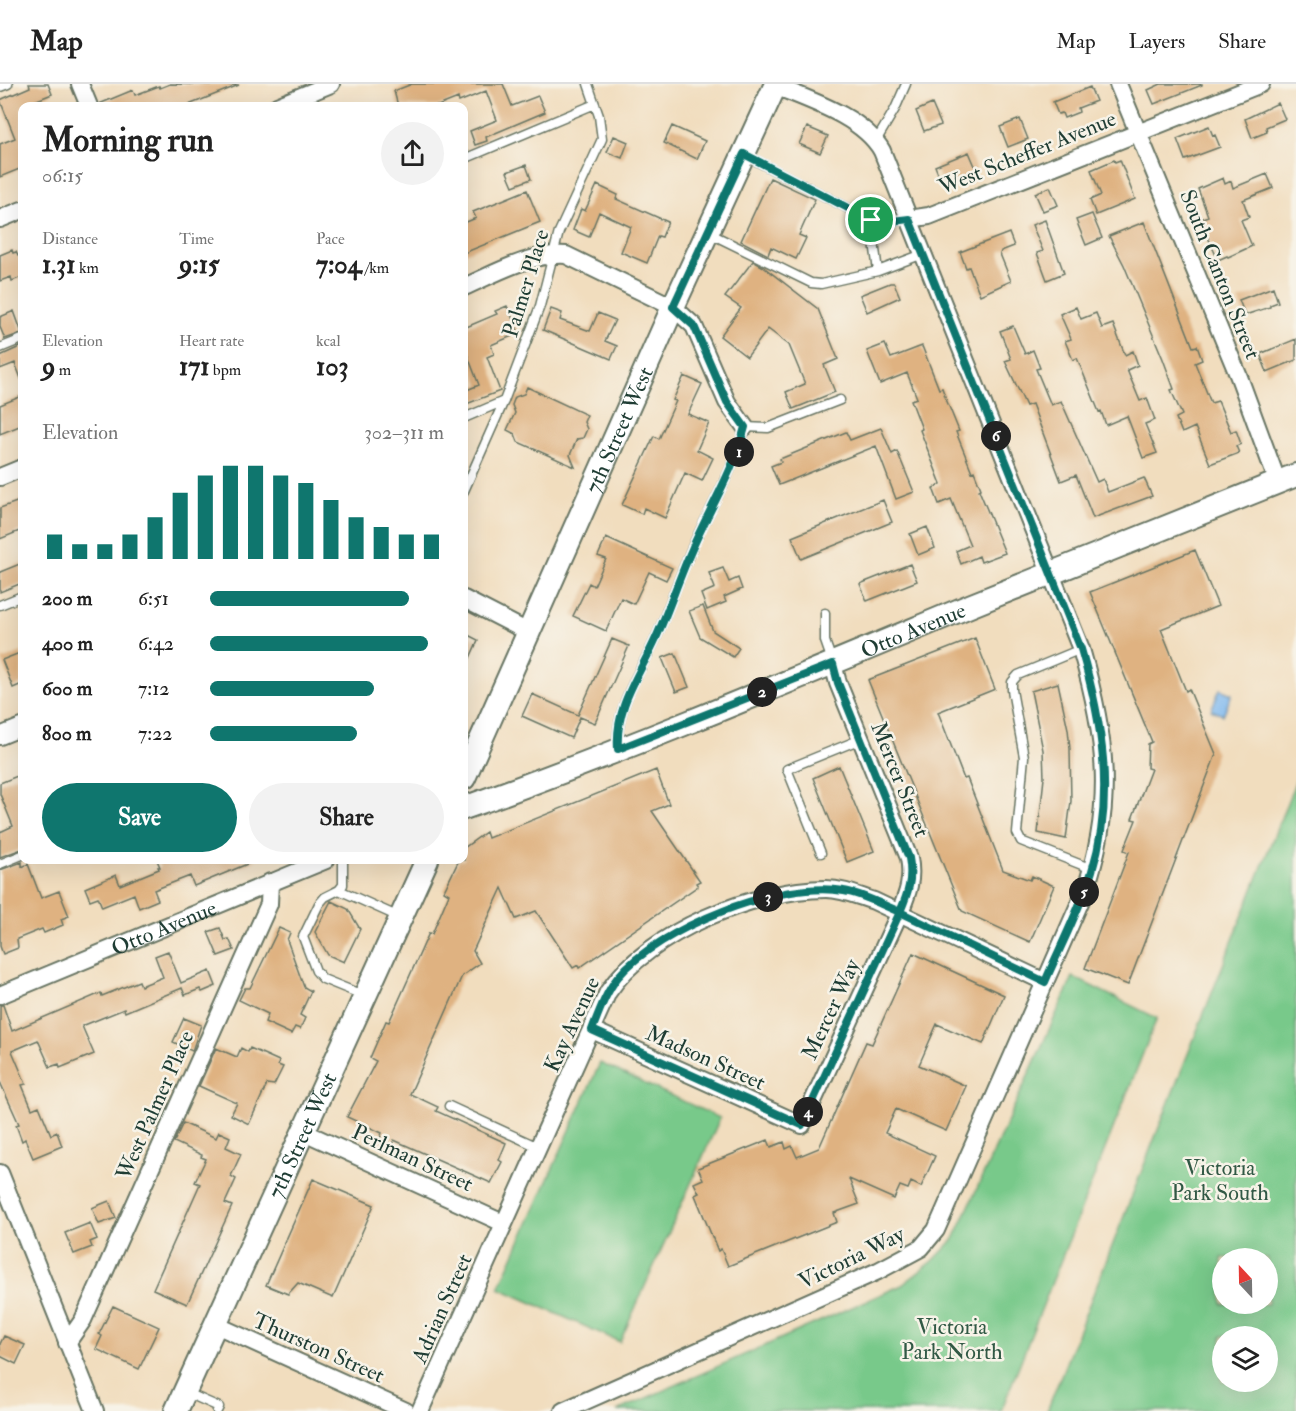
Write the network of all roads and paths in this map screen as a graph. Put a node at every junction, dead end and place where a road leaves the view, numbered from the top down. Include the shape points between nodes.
1 (8, 84) edge
2 (80, 84) edge
3 (332, 84) edge
4 (588, 84) edge
5 (906, 84) edge
6 (1118, 84) edge
7 (1261, 84) edge
8 (774, 85) edge
9 (0, 87) edge
10 (1243, 87) edge
11 (87, 102) edge
12 (287, 102) edge
13 (595, 104) junction
14 (1138, 132) junction
15 (876, 141) junction
16 (744, 154) junction
17 (468, 157) edge
18 (18, 212) edge
19 (0, 219) edge
20 (909, 219) junction
21 (871, 220) junction
22 (708, 232) junction
23 (552, 254) junction
24 (923, 254) junction
25 (878, 271) junction
26 (468, 284) edge
27 (673, 307) junction
28 (18, 341) edge
29 (0, 348) edge
30 (840, 400) dead end
31 (504, 401) junction
32 (468, 416) edge
33 (745, 427) junction
34 (18, 470) edge
35 (0, 477) edge
36 (1287, 479) edge
37 (468, 482) edge
38 (1051, 574) junction
39 (18, 598) edge
40 (468, 601) edge
41 (0, 605) edge
42 (825, 613) dead end
43 (528, 632) junction
44 (1081, 649) junction
45 (833, 664) junction
46 (18, 729) edge
47 (0, 736) edge
48 (861, 739) junction
49 (618, 749) junction
50 (468, 769) edge
51 (468, 806) edge
52 (821, 853) dead end
53 (18, 857) edge
54 (0, 864) edge
55 (316, 864) edge
56 (344, 864) edge
57 (425, 864) edge
58 (1092, 869) junction
59 (270, 882) junction
60 (339, 890) junction
61 (900, 912) junction
62 (401, 918) junction
63 (1045, 982) junction
64 (0, 995) edge
65 (365, 996) junction
66 (592, 1030) junction
67 (449, 1106) dead end
68 (802, 1125) joint
69 (304, 1132) junction
70 (538, 1147) junction
71 (0, 1173) edge
72 (503, 1223) junction
73 (214, 1324) junction
74 (67, 1343) junction
75 (180, 1401) edge
76 (95, 1411) edge
77 (217, 1411) edge
78 (406, 1411) edge
79 (420, 1411) edge
80 (564, 1411) edge

1 - 9 lane
2 - 11 street
3 - 12 street
4 - 13 lane, Palmer Place
5 - 15 lane
6 - 14 street, South Canton Street
7 - 10 street, West Scheffer Avenue
8 - 15 street via 848,119
8 - 16 main road, 7th Street West
10 - 14 street, West Scheffer Avenue
13 - 17 lane
13 - 23 lane, Palmer Place via 602,139
14 - 20 street, West Scheffer Avenue via 929,216
14 - 36 street, South Canton Street via 1239,377
15 - 20 street, Victoria Way
16 - 21 lane
16 - 22 main road, 7th Street West
18 - 19 street
20 - 21 lane
20 - 24 street, Victoria Way
21 - 25 lane
22 - 25 lane via 811,283
22 - 27 main road, 7th Street West
23 - 26 street
23 - 27 street via 566,255
23 - 31 lane, Palmer Place via 540,306
24 - 25 lane
24 - 38 street, Victoria Way
27 - 33 street via 694,326 727,402
27 - 43 main road, 7th Street West
28 - 29 lane
30 - 33 lane via 768,428
31 - 32 lane
31 - 37 lane, Palmer Place
33 - 49 lane via 739,452 623,705
34 - 35 street
36 - 38 main road, Otto Avenue
38 - 44 street, Victoria Way
38 - 45 main road, Otto Avenue
39 - 41 lane
40 - 43 street
42 - 45 lane via 826,647
43 - 50 main road, 7th Street West
44 - 58 street, Victoria Way via 1098,713 1105,786
44 - 58 lane via 1018,675 1012,682 1024,757 1017,833 1021,841
45 - 48 street, Mercer Street
45 - 49 main road, Otto Avenue
46 - 47 street
48 - 52 lane via 787,769
48 - 61 street, Mercer Street via 909,858 910,885
49 - 51 main road, Otto Avenue
53 - 54 lane
55 - 59 street, Otto Avenue
56 - 60 lane via 343,885
57 - 62 main road, 7th Street West
58 - 63 street, Victoria Way
59 - 64 street, Otto Avenue
59 - 74 street, West Palmer Place via 268,908 83,1320
60 - 62 lane
60 - 65 lane via 319,904 303,937 323,979
61 - 63 street, Kay Avenue
61 - 66 street, Kay Avenue via 845,891 825,889 770,897 722,911 677,932 631,963 608,992
61 - 68 street, Mercer Way
62 - 65 main road, 7th Street West
63 - 80 street, Victoria Way via 936,1230 921,1248 898,1262
65 - 69 main road, 7th Street West
66 - 68 street, Madson Street
66 - 70 street, Kay Avenue
67 - 70 lane
69 - 72 street, Perlman Street
69 - 73 main road, 7th Street West
70 - 72 street, Kay Avenue
71 - 74 street
72 - 79 street, Adrian Street
73 - 75 main road, 7th Street West
73 - 78 street, Thurston Street
74 - 76 street
75 - 77 lane via 219,1407

